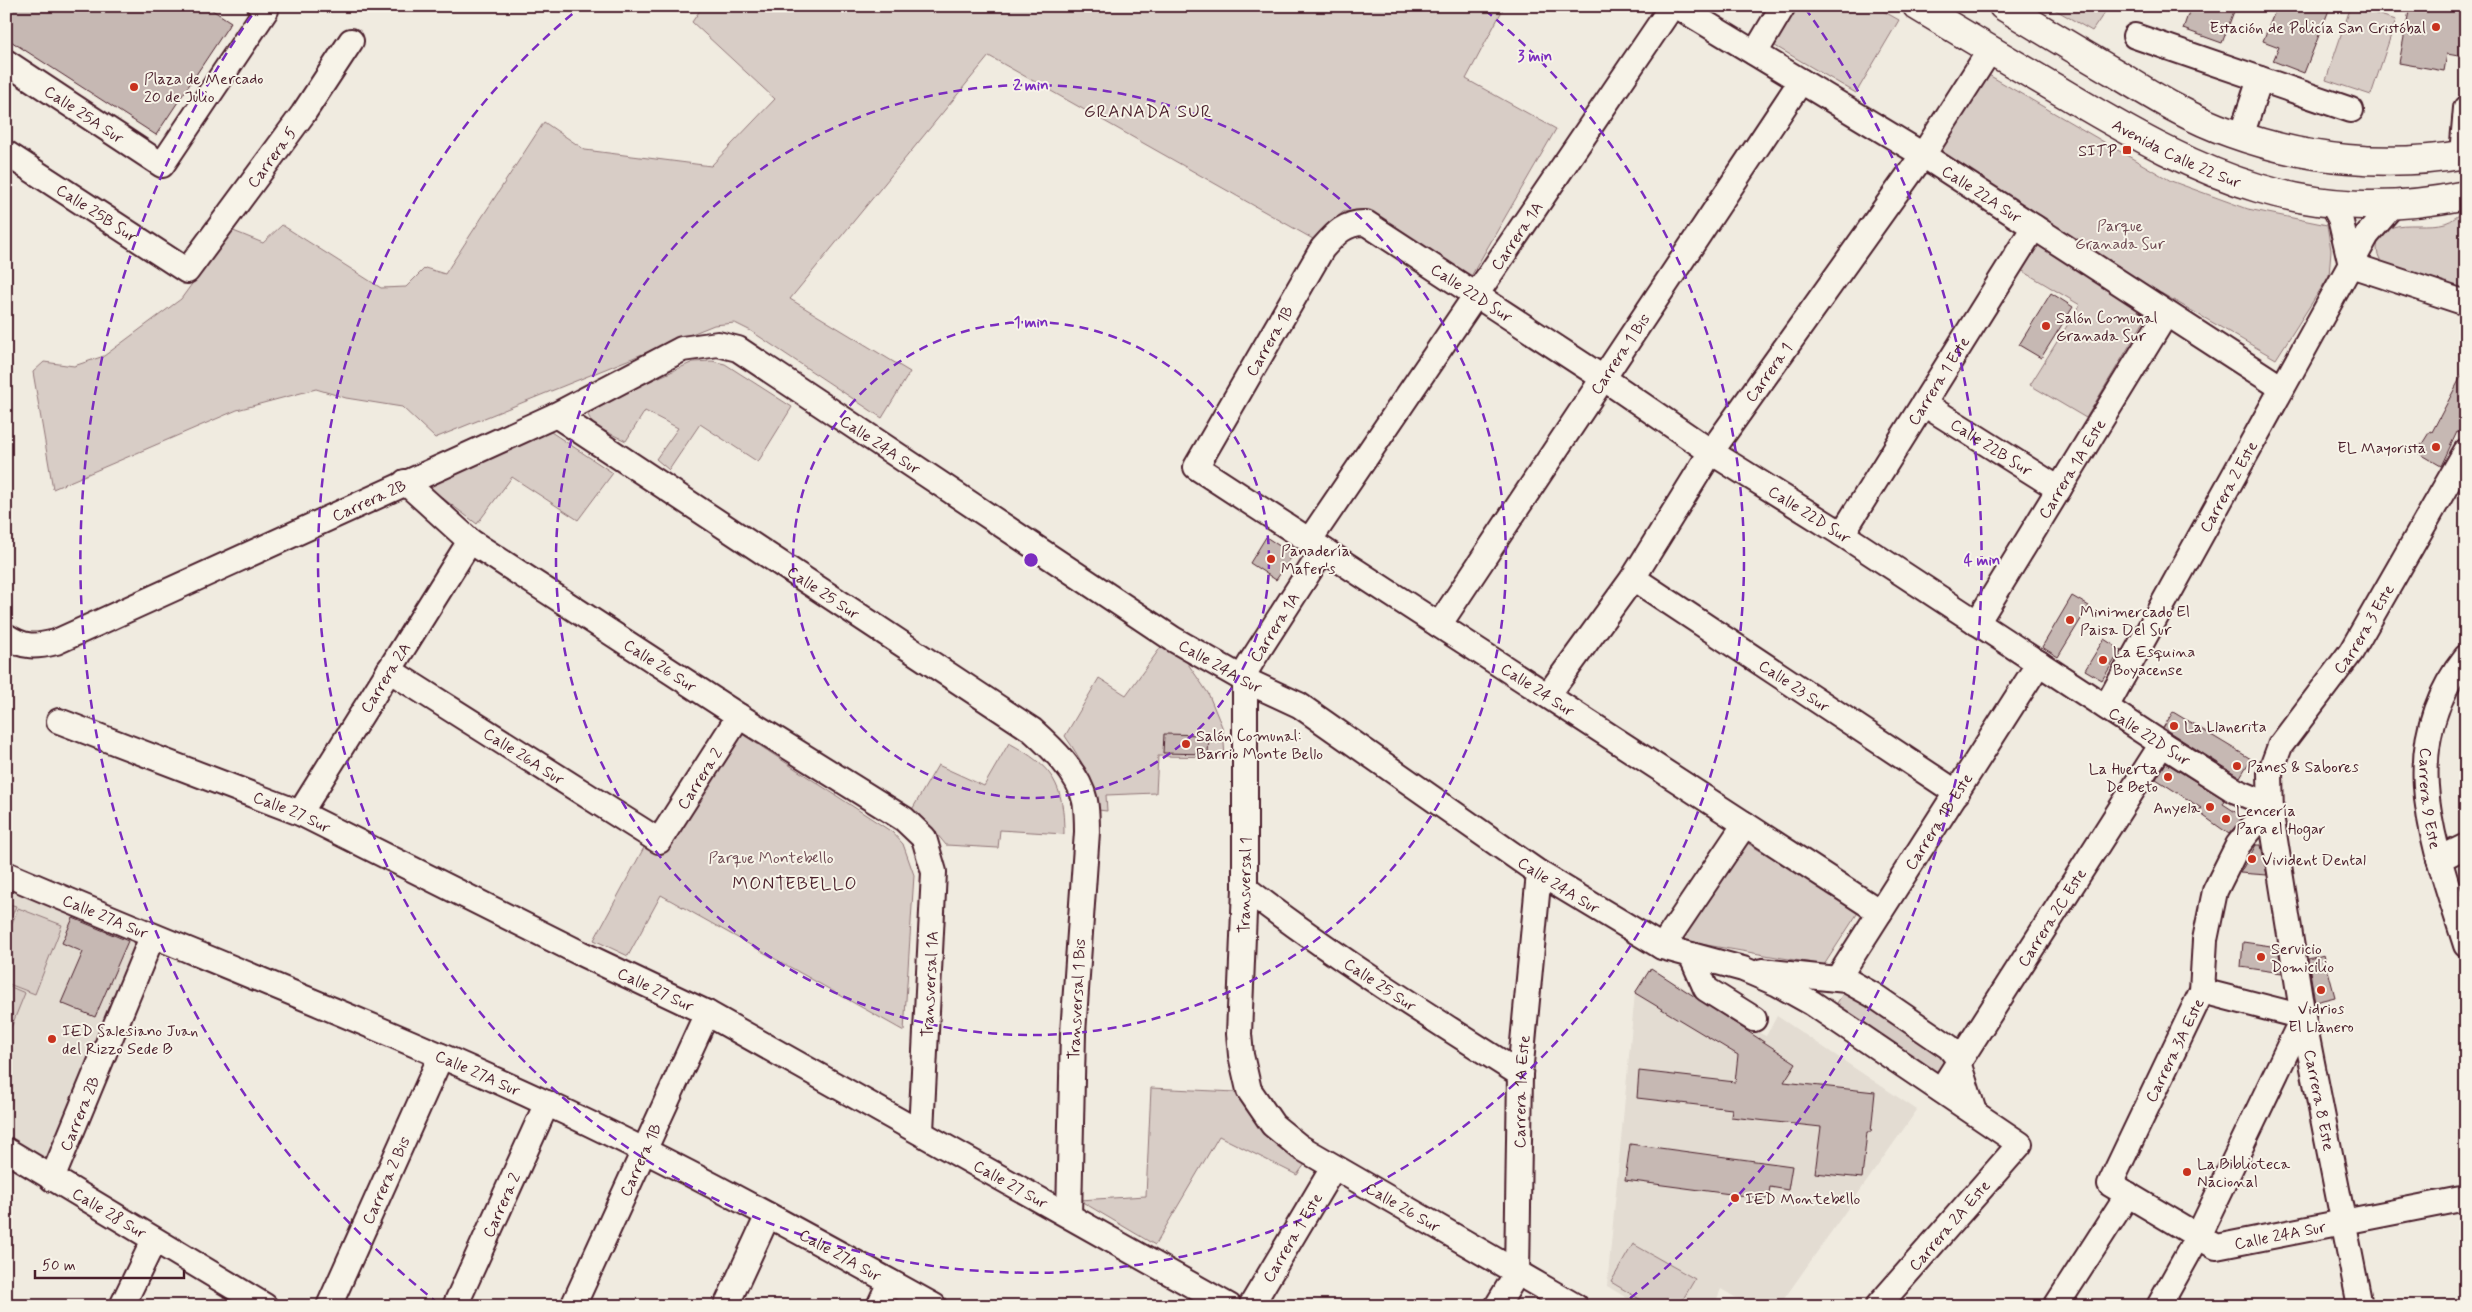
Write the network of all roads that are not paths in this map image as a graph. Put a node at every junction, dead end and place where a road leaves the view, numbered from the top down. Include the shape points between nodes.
1 (1672, 6) edge
2 (1677, 6) edge
3 (1783, 6) edge
4 (1917, 6) edge
5 (2003, 6) edge
6 (263, 8) edge
7 (2135, 36) dead end
8 (351, 41) dead end
9 (1990, 50) junction
10 (1755, 53) junction
11 (6, 62) edge
12 (2260, 78) junction
13 (1801, 81) junction
14 (2466, 108) edge
15 (2351, 110) dead end
16 (2241, 136) junction
17 (6, 153) edge
18 (2464, 154) edge
19 (1923, 155) junction
20 (2466, 195) edge
21 (2332, 203) junction
22 (2392, 206) junction
23 (1353, 222) joint
24 (2034, 227) junction
25 (2351, 265) junction
26 (187, 271) joint
27 (1475, 294) junction
28 (2466, 303) edge
29 (2166, 314) junction
30 (708, 344) joint
31 (1604, 378) junction
32 (2282, 388) junction
33 (1924, 404) junction
34 (556, 415) junction
35 (2466, 451) edge
36 (1711, 452) junction
37 (1196, 467) joint
38 (405, 482) junction
39 (2060, 489) junction
40 (1842, 534) junction
41 (470, 542) junction
42 (1316, 545) junction
43 (1634, 578) junction
44 (1977, 623) junction
45 (1439, 625) junction
46 (16, 641) edge
47 (2466, 657) edge
48 (2039, 663) junction
49 (389, 670) junction
50 (1245, 680) junction
51 (1548, 695) junction
52 (2106, 707) junction
53 (739, 716) junction
54 (59, 721) dead end
55 (2162, 744) junction
56 (1079, 785) joint
57 (1957, 792) junction
58 (2270, 805) junction
59 (300, 813) junction
60 (1745, 824) junction
61 (924, 838) joint
62 (660, 841) joint
63 (2466, 846) edge
64 (2439, 859) junction
65 (1538, 873) junction
66 (6, 874) edge
67 (1245, 888) junction
68 (1880, 912) junction
69 (152, 937) junction
70 (2466, 945) edge
71 (1662, 947) junction
72 (1691, 954) junction
73 (1743, 969) junction
74 (1838, 978) junction
75 (2202, 991) junction
76 (707, 1013) junction
77 (2304, 1017) junction
78 (1754, 1019) dead end
79 (441, 1056) junction
80 (1958, 1064) junction
81 (1520, 1074) junction
82 (1249, 1090) joint
83 (1941, 1090) junction
84 (547, 1103) junction
85 (1974, 1112) junction
86 (921, 1131) junction
87 (2020, 1144) joint
88 (6, 1150) edge
89 (642, 1150) junction
90 (1333, 1168) junction
91 (52, 1179) junction
92 (2119, 1189) junction
93 (2466, 1198) edge
94 (768, 1215) junction
95 (1069, 1215) junction
96 (2344, 1222) junction
97 (2198, 1236) junction
98 (154, 1240) junction
99 (1517, 1273) junction
100 (890, 1282) junction
101 (122, 1306) edge
102 (265, 1306) edge
103 (329, 1306) edge
104 (455, 1306) edge
105 (573, 1306) edge
106 (726, 1306) edge
107 (879, 1306) edge
108 (934, 1306) edge
109 (1229, 1306) edge
110 (1251, 1306) edge
111 (1497, 1306) edge
112 (1575, 1306) edge
113 (1878, 1306) edge
114 (2056, 1306) edge
115 (2159, 1306) edge
116 (2360, 1306) edge

1 - 27 street, Carrera 1A
2 - 10 street, Calle 22A Sur
3 - 10 street
4 - 9 main road, Avenida Calle 22 Sur
5 - 16 main road via 2158,99
6 - 11 street, Calle 25A Sur via 162,165
7 - 12 street
8 - 26 street, Carrera 5 via 303,114
9 - 19 street, Carrera 1
9 - 21 main road, Avenida Calle 22 Sur via 2176,157 2256,188
10 - 13 street, Calle 22A Sur
12 - 15 street
12 - 16 street
13 - 19 street, Calle 22A Sur
13 - 31 street, Carrera 1 Bis
14 - 18 street
16 - 18 main road via 2334,159 2397,161
17 - 26 street, Calle 25B Sur
19 - 24 street, Calle 22A Sur
19 - 36 street, Carrera 1
20 - 22 main road, Avenida Calle 22 Sur
21 - 22 main road, Avenida Calle 22 Sur
21 - 25 street via 2340,218
22 - 25 street, Carrera 2 Este via 2367,235
23 - 27 street, Calle 22D Sur via 1366,223
23 - 37 street, Carrera 1B via 1322,249
24 - 29 street, Calle 22A Sur
24 - 33 street, Carrera 1 Este
25 - 28 street
25 - 32 street, Carrera 2 Este
27 - 31 street, Calle 22D Sur
27 - 42 street, Carrera 1A
29 - 32 street, Calle 22A Sur
29 - 39 street, Carrera 1A Este
30 - 34 street, Carrera 2B via 682,349
30 - 50 street, Calle 24A Sur via 728,346 746,354 1173,639
31 - 36 street, Calle 22D Sur
31 - 45 street, Carrera 1 Bis
32 - 52 street, Carrera 2 Este
33 - 39 street, Calle 22B Sur
33 - 40 street, Carrera 1 Este
34 - 38 street, Carrera 2B
34 - 56 street, Calle 25 Sur via 1032,730 1056,753
35 - 58 street, Carrera 3 Este via 2351,652 2280,746 2270,773
36 - 40 street, Calle 22D Sur
36 - 43 street, Carrera 1
37 - 42 street, Calle 24 Sur
38 - 41 street, Calle 26 Sur
38 - 46 street, Carrera 2B via 56,642 37,647
39 - 44 street, Carrera 1A Este
40 - 44 street, Calle 22D Sur
41 - 49 street, Carrera 2A
41 - 53 street, Calle 26 Sur
42 - 45 street, Calle 24 Sur
42 - 50 street, Carrera 1A via 1247,669
43 - 51 street, Carrera 1
43 - 57 street, Calle 23 Sur
44 - 48 street, Calle 22D Sur
45 - 51 street, Calle 24 Sur
47 - 64 street, Carrera 9 Este via 2444,688 2429,732 2426,763 2428,809 2432,840
48 - 52 street, Calle 22D Sur
48 - 57 street, Carrera 1B Este
49 - 59 street, Carrera 2A
49 - 62 street, Calle 26A Sur
50 - 65 street, Calle 24A Sur via 1299,705
50 - 67 street, Transversal 1
51 - 60 street, Calle 24 Sur
52 - 55 street, Calle 22D Sur
53 - 61 street, Calle 26 Sur via 899,816
53 - 62 street, Carrera 2
54 - 59 street, Calle 27 Sur
55 - 58 street, Calle 22D Sur via 2236,791
55 - 80 street, Carrera 2C Este
56 - 95 street, Transversal 1 Bis via 1085,801 1087,832 1073,1033
57 - 68 street, Carrera 1B Este
58 - 75 street, Carrera 3A Este via 2238,845 2215,891 2205,940
58 - 77 street, Carrera 8 Este
59 - 76 street, Calle 27 Sur
60 - 68 street, Calle 24 Sur
60 - 71 street
61 - 86 street, Transversal 1A via 934,872
63 - 64 street
64 - 70 street, Carrera 9 Este
65 - 71 street, Calle 24A Sur
65 - 81 street, Carrera 1A Este
66 - 69 street, Calle 27A Sur
67 - 81 street, Calle 25 Sur via 1299,930
67 - 82 street, Transversal 1 via 1239,1034
68 - 74 street, Carrera 1B Este
69 - 79 street, Calle 27A Sur
69 - 91 street, Carrera 2B
71 - 72 street, Calle 24A Sur
72 - 73 street, Calle 24A Sur
72 - 78 street via 1706,989
73 - 74 street, Calle 24A Sur
73 - 83 street, Calle 24A Sur via 1812,1003
74 - 80 street, Calle 24A Sur via 1873,995 1940,1040
75 - 77 street
75 - 92 street, Carrera 3A Este
76 - 86 street, Calle 27 Sur
76 - 89 street, Carrera 1B
77 - 96 street, Carrera 8 Este
77 - 97 street
79 - 84 street, Calle 27A Sur
79 - 103 street, Carrera 2 Bis
80 - 83 street, Carrera 2C Este
80 - 85 street, Calle 24A Sur
81 - 99 street, Carrera 1A Este
82 - 90 street, Calle 26 Sur via 1273,1125
83 - 85 street, Calle 24A Sur
84 - 89 street, Calle 27A Sur
84 - 104 street, Carrera 2
85 - 87 street, Calle 24A Sur
86 - 95 street, Calle 27 Sur
87 - 113 street, Carrera 2A Este
88 - 91 street, Calle 28 Sur
89 - 94 street, Calle 27A Sur
89 - 105 street, Carrera 1B
90 - 99 street, Calle 26 Sur
90 - 110 street, Carrera 1 Este
91 - 98 street, Calle 28 Sur
92 - 97 street, Calle 24A Sur
92 - 114 street
93 - 96 street, Calle 24A Sur
94 - 100 street, Calle 27A Sur
94 - 106 street
95 - 109 street, Calle 27 Sur
96 - 97 street, Calle 24A Sur via 2216,1247
96 - 116 street, Carrera 8 Este
97 - 115 street
98 - 101 street
98 - 102 street, Calle 28 Sur
99 - 111 street
99 - 112 street, Calle 26 Sur
100 - 107 street
100 - 108 street, Calle 27A Sur

